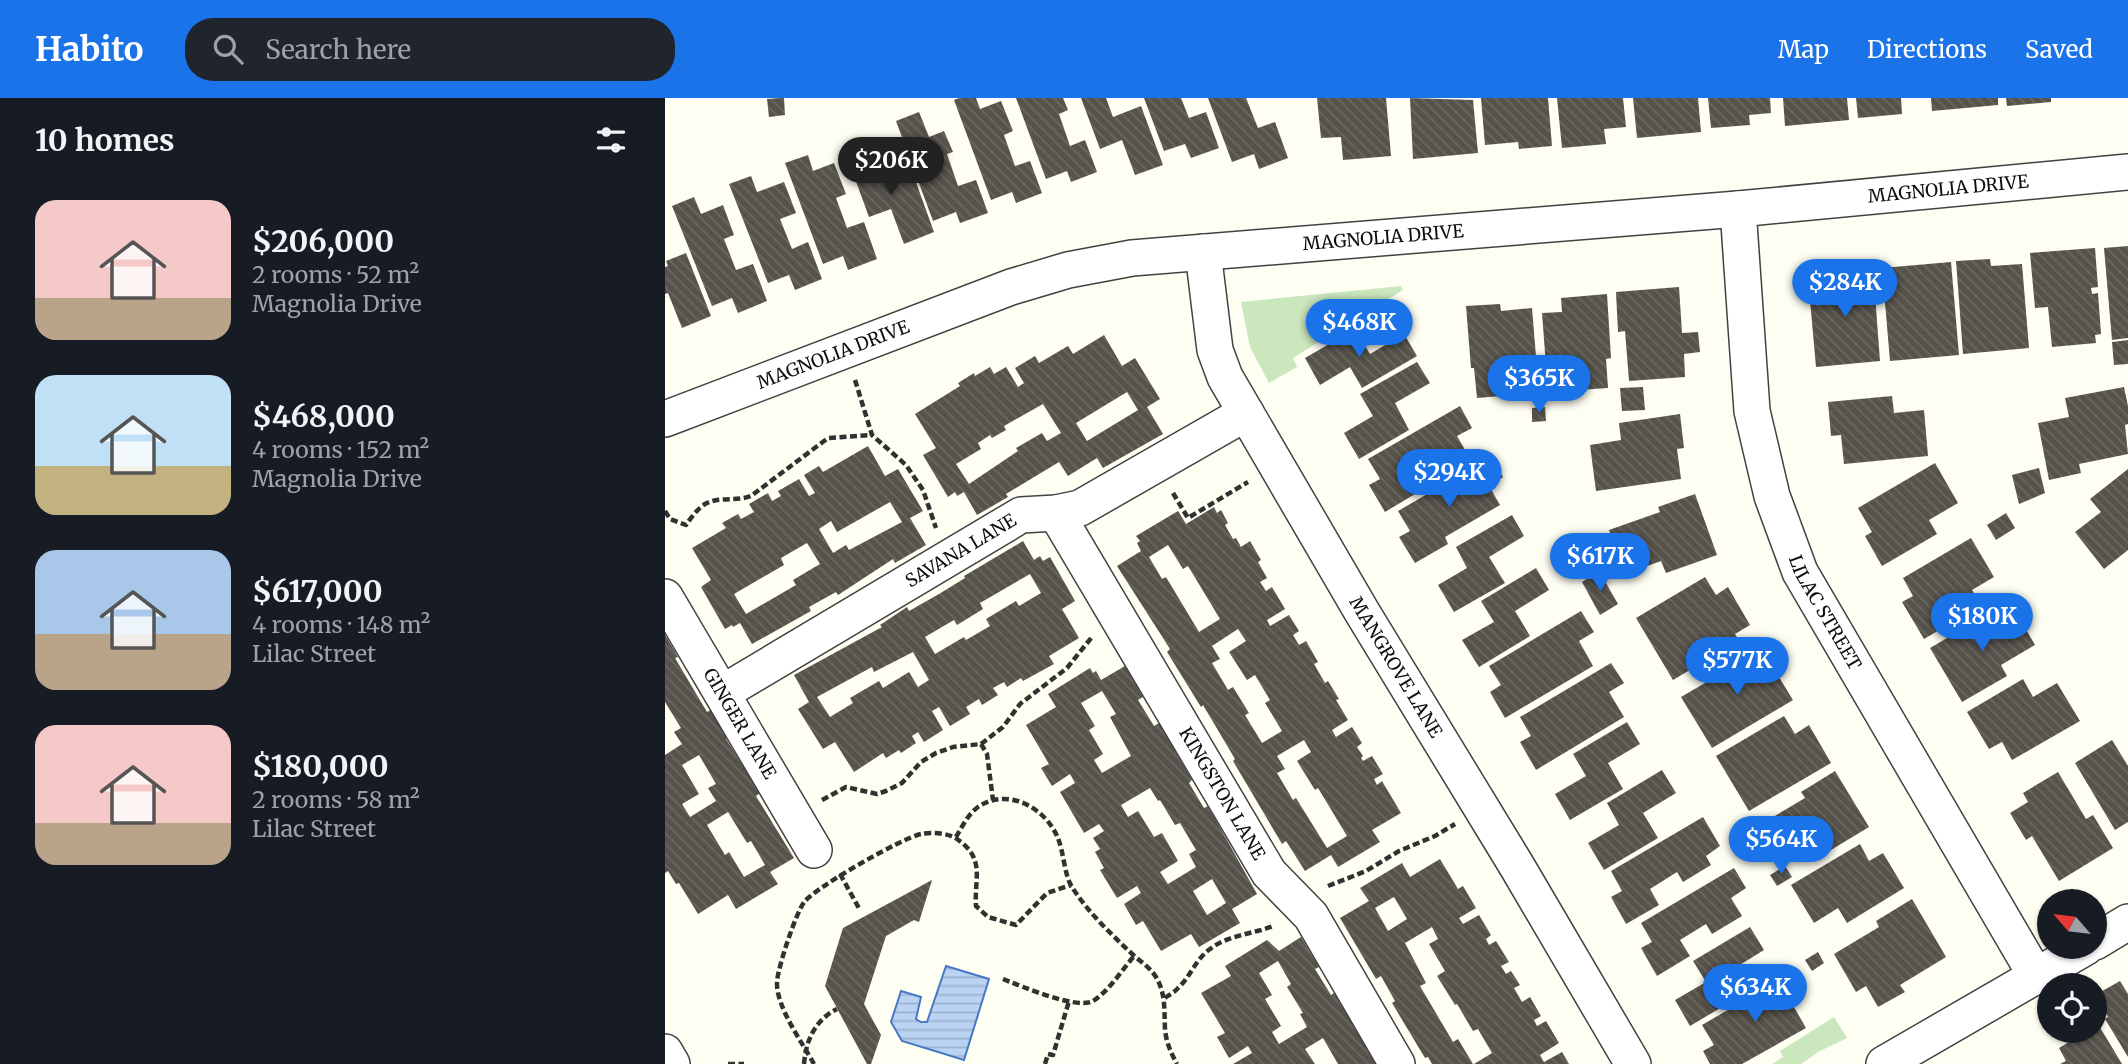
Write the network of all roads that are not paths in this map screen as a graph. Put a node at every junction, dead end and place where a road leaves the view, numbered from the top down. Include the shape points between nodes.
1 (2128, 172) edge
2 (1738, 209) junction
3 (1203, 252) junction
4 (1246, 412) junction
5 (665, 419) edge
6 (1056, 513) junction
7 (665, 597) edge
8 (722, 693) junction
9 (814, 850) dead end
10 (2128, 922) edge
11 (2107, 935) edge
12 (2065, 959) edge
13 (2036, 976) junction
14 (665, 1052) edge
15 (672, 1064) edge
16 (1397, 1064) edge
17 (1633, 1064) edge
18 (1884, 1064) edge

1 - 2 street, MAGNOLIA DRIVE
2 - 3 street, MAGNOLIA DRIVE
2 - 13 street, LILAC STREET via 1752,411 1772,496 1800,572
3 - 4 street, MANGROVE LANE via 1215,350 1224,377
3 - 5 street, MAGNOLIA DRIVE via 1132,258 1011,287
4 - 6 street, SAVANA LANE via 1080,508
4 - 17 street, MANGROVE LANE
6 - 8 street, SAVANA LANE via 1021,515
6 - 16 street, KINGSTON LANE via 1269,873 1311,916
7 - 8 street, GINGER LANE
8 - 9 street, GINGER LANE
10 - 11 street
12 - 13 street
13 - 18 street
14 - 15 street

